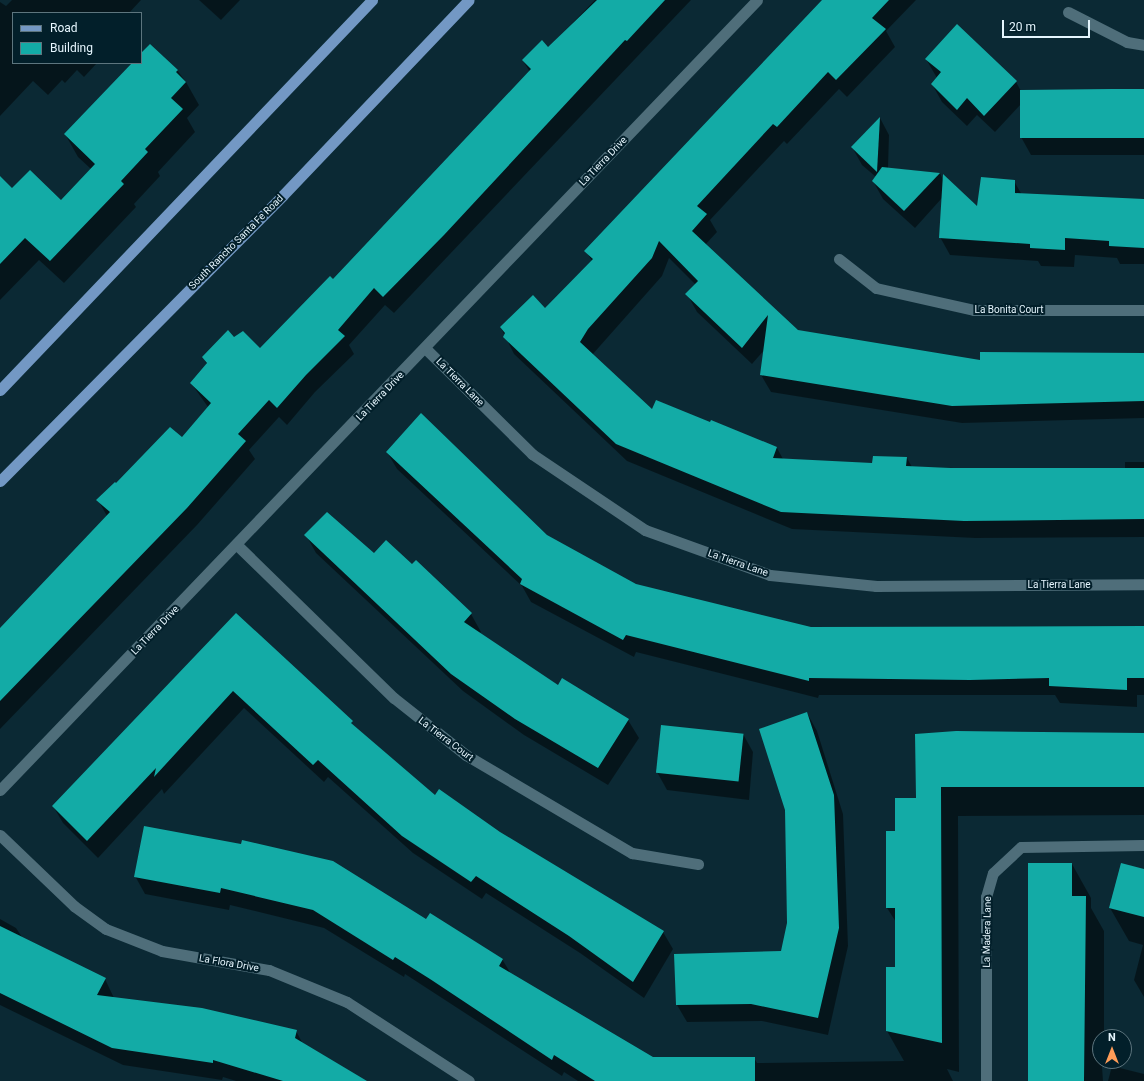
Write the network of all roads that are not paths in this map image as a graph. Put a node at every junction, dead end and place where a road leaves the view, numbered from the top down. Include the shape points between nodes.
1 (372, 0) edge
2 (470, 0) edge
3 (757, 0) edge
4 (1068, 12) dead end
5 (1144, 45) edge
6 (839, 259) dead end
7 (1144, 310) edge
8 (426, 348) junction
9 (0, 390) edge
10 (0, 481) edge
11 (237, 545) junction
12 (1144, 584) edge
13 (0, 790) edge
14 (0, 835) edge
15 (1144, 845) edge
16 (698, 864) dead end
17 (470, 1081) edge
18 (986, 1081) edge

1 - 9 main road
2 - 10 main road, South Rancho Santa Fe Road via 288,190
3 - 8 street, La Tierra Drive
4 - 5 street via 1127,42
6 - 7 street, La Bonita Court via 876,288 974,310
8 - 11 street, La Tierra Drive
8 - 12 street, La Tierra Lane via 532,454 645,530 770,575 876,586
11 - 13 street, La Tierra Drive
11 - 16 street, La Tierra Court via 394,698 466,756 632,853
14 - 17 street, La Flora Drive via 74,906 106,929 162,951 269,970 347,1002
15 - 18 street, La Madera Lane via 1021,847 993,873 986,897

